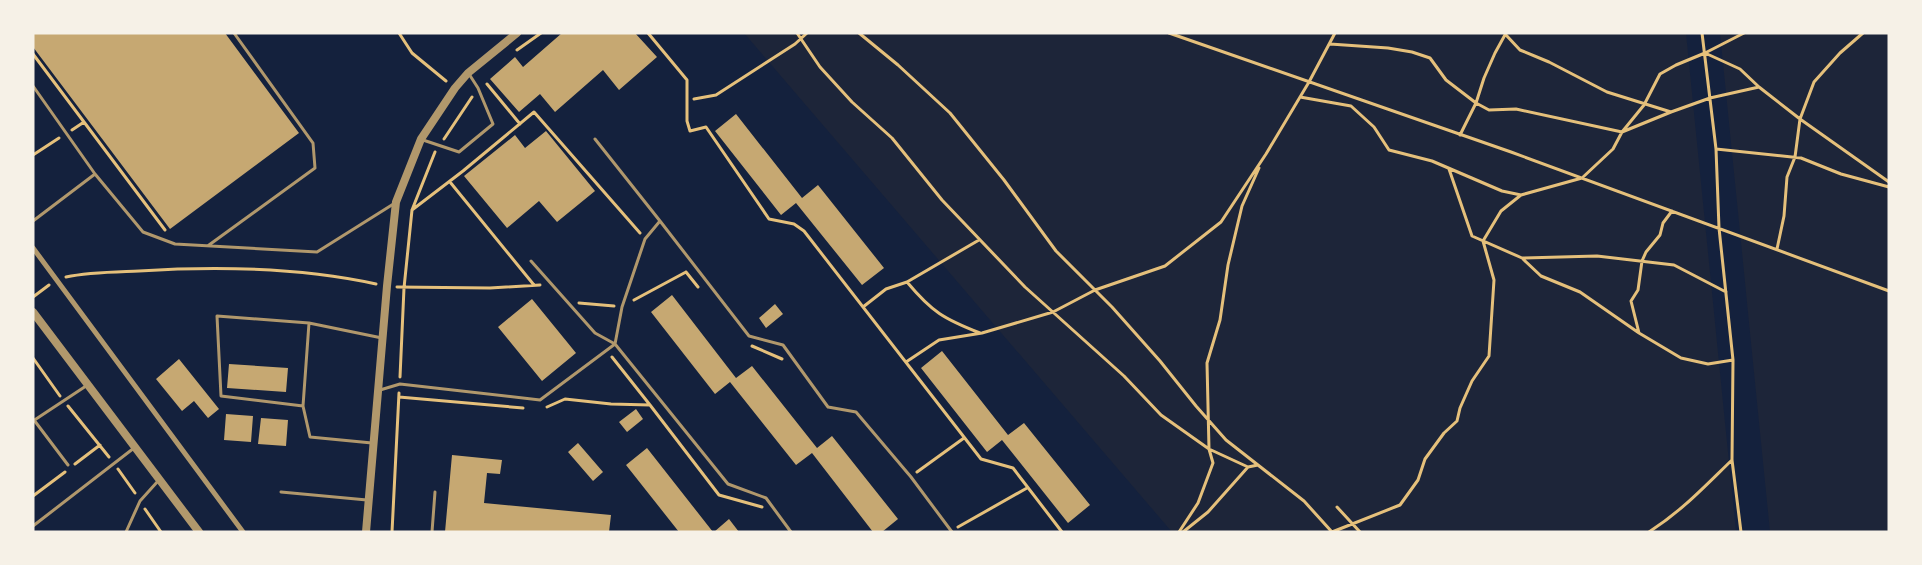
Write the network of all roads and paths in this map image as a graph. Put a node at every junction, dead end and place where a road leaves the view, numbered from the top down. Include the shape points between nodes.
1 (234, 33) edge
2 (399, 33) edge
3 (517, 33) edge
4 (541, 33) edge
5 (648, 33) edge
6 (797, 33) edge
7 (807, 33) edge
8 (860, 33) edge
9 (1169, 33) edge
10 (1335, 33) edge
11 (1702, 33) edge
12 (1744, 33) edge
13 (1863, 33) edge
14 (1506, 34) edge
15 (801, 38) junction
16 (1330, 44) junction
17 (516, 50) dead end
18 (1705, 53) junction
19 (33, 54) edge
20 (468, 73) junction
21 (1310, 82) junction
22 (33, 86) edge
23 (1759, 87) junction
24 (455, 88) junction
25 (478, 88) junction
26 (1300, 98) junction
27 (1710, 98) junction
28 (694, 99) dead end
29 (1476, 103) junction
30 (1644, 105) junction
31 (1671, 112) junction
32 (1800, 119) junction
33 (520, 124) junction
34 (1622, 132) junction
35 (1460, 135) junction
36 (421, 139) junction
37 (595, 139) dead end
38 (442, 141) dead end
39 (1716, 149) junction
40 (436, 150) dead end
41 (1795, 157) junction
42 (1263, 158) junction
43 (1449, 169) junction
44 (95, 174) junction
45 (1582, 178) junction
46 (450, 181) junction
47 (1889, 182) edge
48 (1889, 187) edge
49 (1521, 195) junction
50 (396, 202) junction
51 (412, 210) junction
52 (1672, 211) junction
53 (33, 221) edge
54 (660, 221) junction
55 (1719, 228) junction
56 (645, 239) junction
57 (979, 240) junction
58 (1483, 241) junction
59 (175, 244) junction
60 (208, 246) junction
61 (33, 248) edge
62 (1778, 249) junction
63 (1522, 258) junction
64 (531, 261) dead end
65 (1642, 261) junction
66 (696, 267) junction
67 (56, 280) junction
68 (907, 282) junction
69 (551, 284) junction
70 (534, 285) junction
71 (387, 286) junction
72 (404, 288) junction
73 (1095, 290) junction
74 (1889, 291) edge
75 (1726, 292) junction
76 (33, 297) edge
77 (569, 302) junction
78 (622, 307) junction
79 (863, 307) junction
80 (33, 312) edge
81 (1053, 312) junction
82 (309, 323) junction
83 (982, 333) junction
84 (1639, 333) junction
85 (383, 339) junction
86 (615, 344) junction
87 (606, 350) junction
88 (33, 358) edge
89 (1733, 360) junction
90 (905, 363) junction
91 (400, 384) junction
92 (88, 385) junction
93 (378, 390) junction
94 (399, 397) junction
95 (64, 400) junction
96 (650, 405) junction
97 (303, 406) junction
98 (528, 409) dead end
99 (540, 410) dead end
100 (1207, 419) junction
101 (33, 420) edge
102 (964, 438) junction
103 (374, 443) junction
104 (135, 447) junction
105 (1209, 449) junction
106 (1732, 459) junction
107 (68, 465) dead end
108 (1258, 465) junction
109 (1248, 467) junction
110 (911, 477) junction
111 (160, 479) junction
112 (1027, 488) junction
113 (281, 492) dead end
114 (435, 492) dead end
115 (369, 500) junction
116 (1337, 507) dead end
117 (763, 508) dead end
118 (1353, 524) junction
119 (33, 526) edge
120 (952, 531) edge
121 (126, 532) edge
122 (200, 532) edge
123 (243, 532) edge
124 (366, 532) edge
125 (392, 532) edge
126 (432, 532) edge
127 (791, 532) edge
128 (1062, 532) edge
129 (1181, 532) edge
130 (1332, 532) edge
131 (1360, 532) edge
132 (1649, 532) edge
133 (1741, 532) edge

1 - 60 lane via 313,143 315,168
2 - 24 path via 412,53
3 - 20 street
4 - 17 path
5 - 79 path via 687,80 690,131 706,127 769,219 794,224 804,231
6 - 15 path
7 - 15 path
8 - 73 path via 950,113 1056,251
9 - 21 path
10 - 16 path
11 - 18 path
12 - 18 path
13 - 32 path via 1814,82
14 - 29 path
14 - 30 path via 1520,50 1607,92
15 - 28 path via 716,95
15 - 57 path via 820,67 892,138
16 - 21 path
16 - 29 path via 1388,48 1430,58 1446,80
18 - 23 path via 1740,69
18 - 27 path
18 - 30 path via 1660,74
19 - 59 path
20 - 24 street
20 - 25 lane
21 - 26 path
21 - 35 path
22 - 44 lane
23 - 27 path
23 - 32 path
24 - 36 street
25 - 33 path via 483,80
25 - 36 lane via 493,124 459,152
25 - 38 path
26 - 42 path
26 - 43 path via 1351,106 1374,127 1389,150
27 - 31 path
27 - 39 path
29 - 34 path via 1489,110 1516,109
29 - 35 path
30 - 31 path
30 - 34 path
31 - 34 path
32 - 41 path
32 - 47 path
33 - 46 path
33 - 56 path via 534,112
34 - 45 path via 1613,149
35 - 45 path
36 - 50 street
37 - 54 lane
39 - 41 path
39 - 55 path
40 - 51 path
41 - 48 path
41 - 62 path via 1787,177
42 - 73 path via 1221,222 1166,266
42 - 100 path via 1242,206 1220,321 1207,363
43 - 49 path
43 - 58 path via 1472,236
44 - 53 lane
44 - 59 lane via 143,232
45 - 49 path
45 - 52 path
46 - 51 path
46 - 70 path
49 - 58 path via 1501,211
50 - 60 lane via 317,252
50 - 71 street
51 - 72 path
52 - 55 path
52 - 65 path
54 - 56 lane
54 - 66 lane
55 - 62 path
55 - 75 path
56 - 78 lane
57 - 68 path
57 - 81 path
58 - 63 path
58 - 118 path via 1494,280 1488,356 1472,381 1457,421 1425,459 1418,480 1400,505
59 - 60 lane
61 - 67 street
62 - 74 path
63 - 65 path via 1597,256
63 - 84 path via 1541,276 1580,292
64 - 69 lane
65 - 75 path via 1674,265
65 - 84 path via 1638,290 1631,301
66 - 78 path
66 - 110 lane via 749,336 783,345 828,407 856,412
67 - 71 path via 74,275 175,269 287,270
67 - 76 path
67 - 123 street
68 - 79 path via 886,289
68 - 83 path via 926,304 949,321
69 - 70 path
69 - 77 lane
70 - 72 path
71 - 72 path
71 - 85 street
72 - 91 path
73 - 81 path
73 - 100 path
75 - 89 path
77 - 78 path
77 - 86 lane via 595,333
78 - 86 lane
79 - 90 path
80 - 92 street
81 - 83 path
81 - 105 path via 1161,415
82 - 85 lane
82 - 97 lane
82 - 97 lane via 218,316 221,396
83 - 90 path via 939,340
84 - 89 path via 1681,358 1708,364
85 - 93 street
86 - 87 lane
86 - 127 lane via 728,484 766,498
87 - 91 lane via 540,400
87 - 96 path
88 - 95 path
89 - 106 path
90 - 102 path
91 - 93 lane
91 - 94 path
92 - 95 lane
92 - 104 street
93 - 103 street
94 - 98 path
94 - 125 path
95 - 101 lane
96 - 99 path via 565,399
96 - 117 path via 719,495
97 - 103 lane via 310,437
100 - 105 path
100 - 108 path
101 - 107 lane
102 - 110 path
102 - 112 path via 981,459 1013,468
103 - 115 street
104 - 111 street
104 - 119 lane
105 - 109 path
105 - 129 path via 1213,463 1198,503
106 - 132 path via 1702,491
106 - 133 path
108 - 109 path
108 - 130 path via 1304,501
109 - 129 path via 1208,512
110 - 120 lane
111 - 121 lane via 140,501
111 - 122 street
112 - 120 path
112 - 128 path
113 - 115 lane
114 - 126 lane
115 - 124 street
116 - 118 path
118 - 130 path
118 - 131 path

